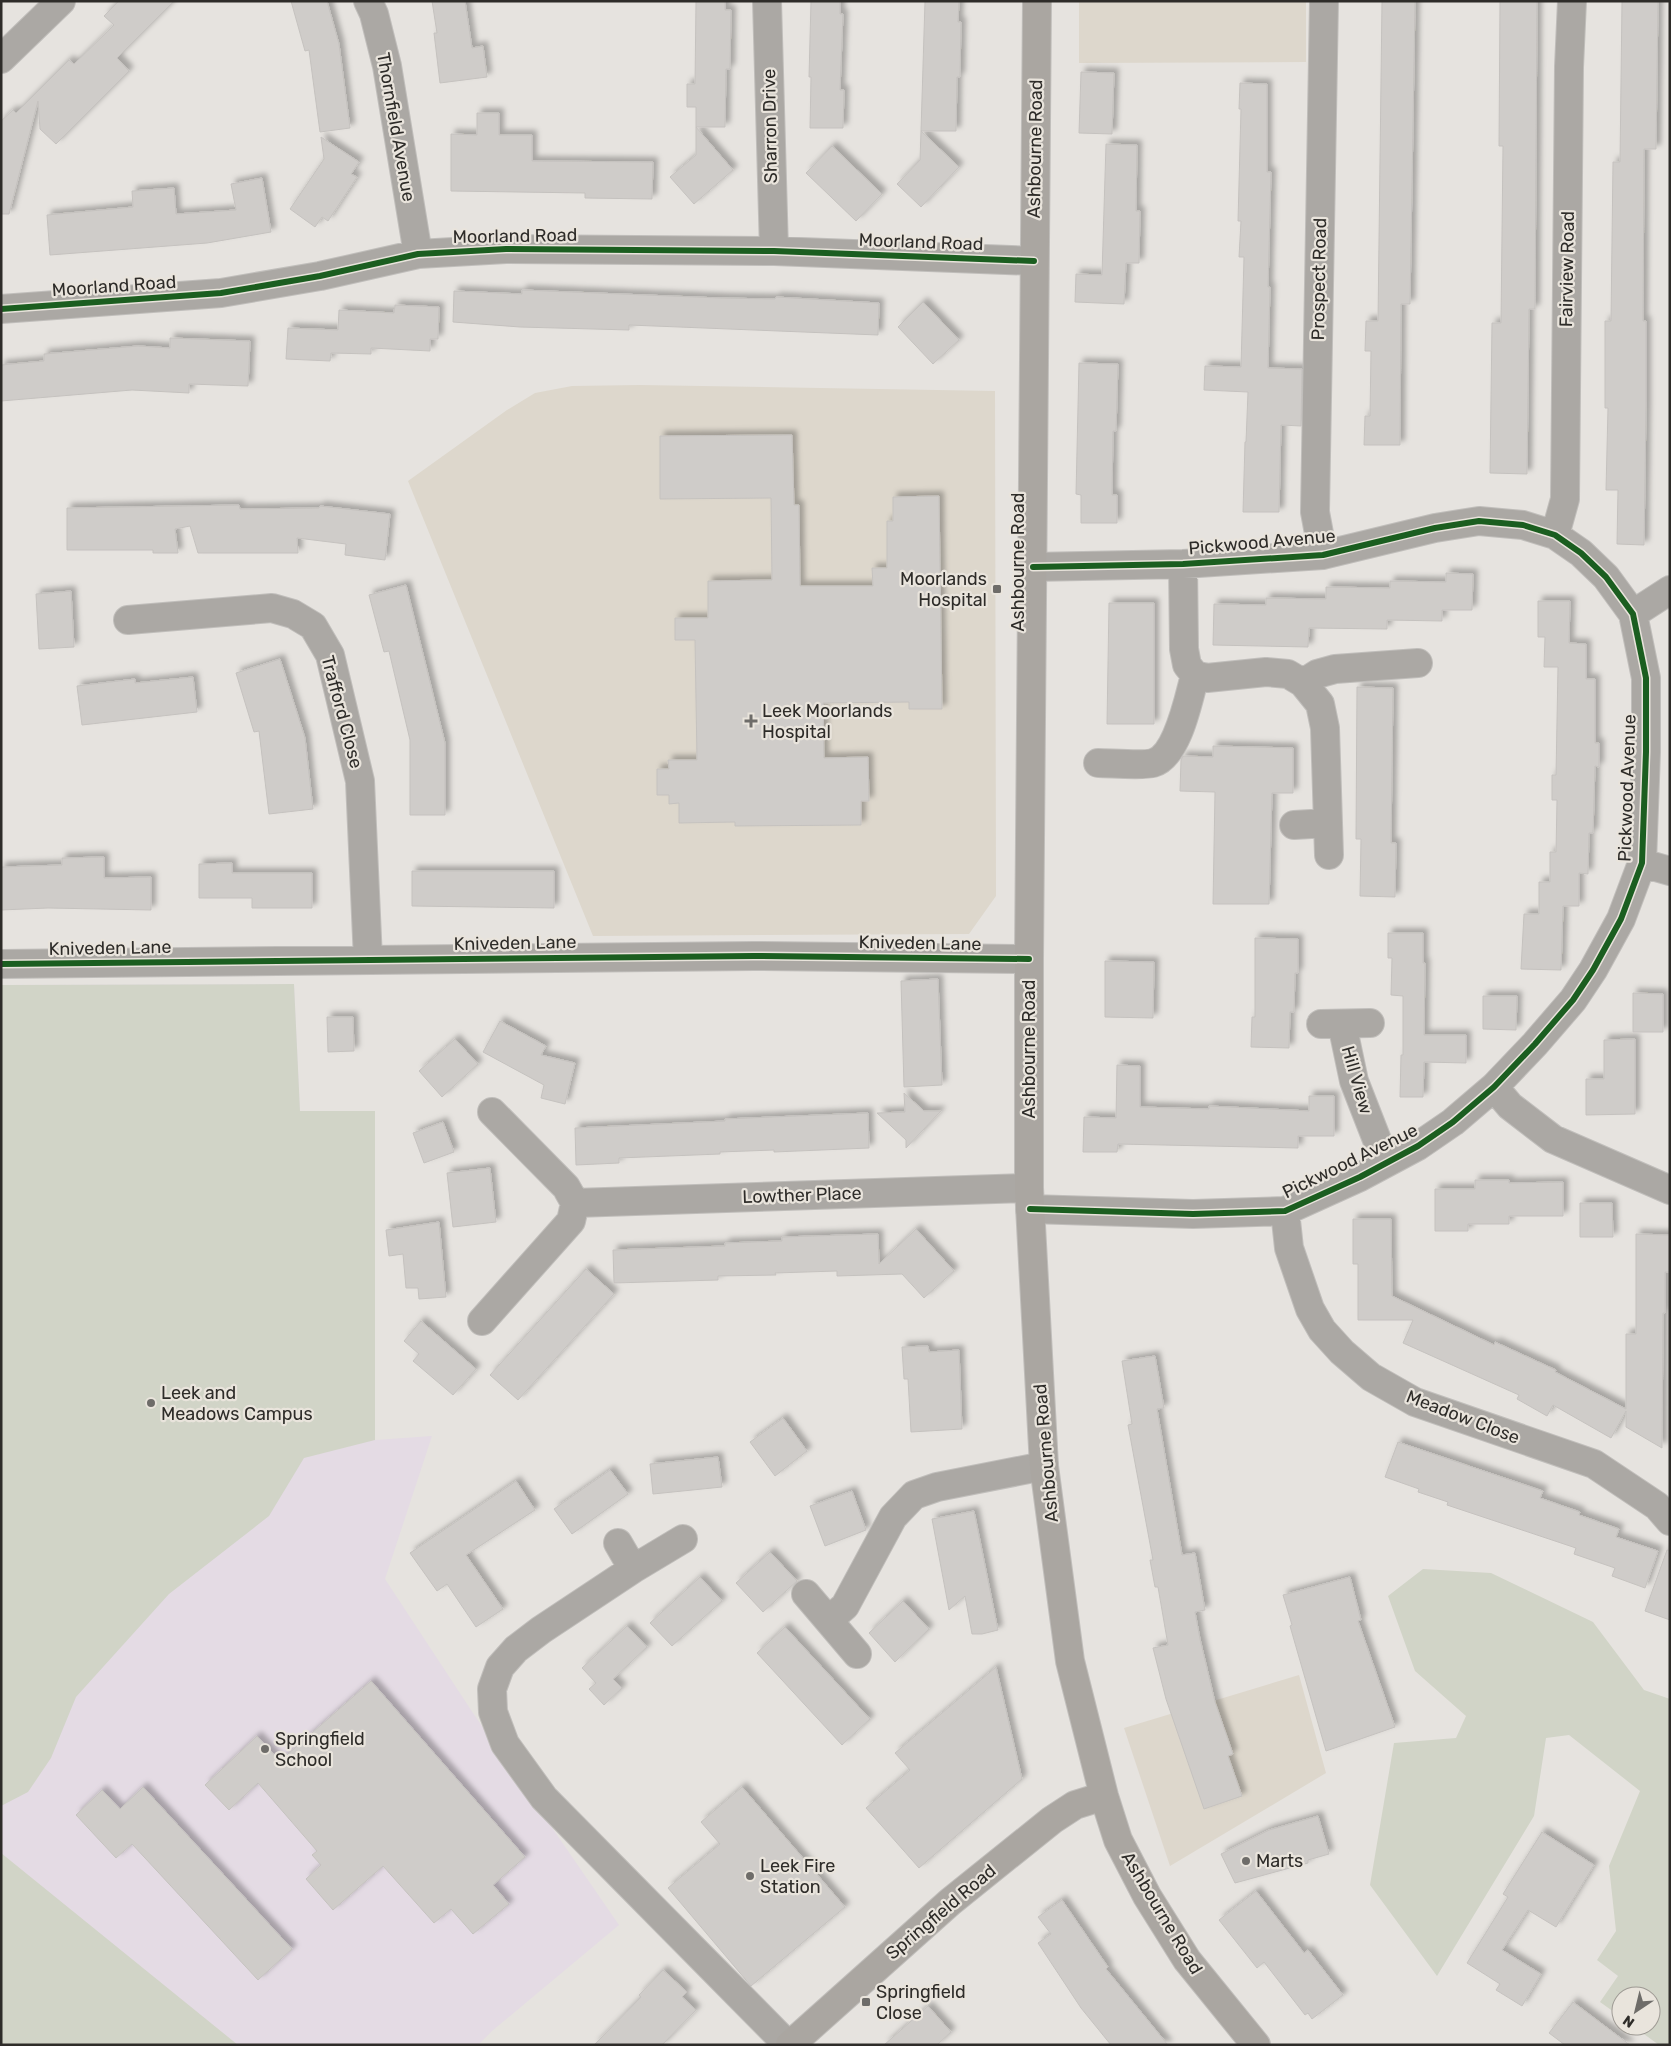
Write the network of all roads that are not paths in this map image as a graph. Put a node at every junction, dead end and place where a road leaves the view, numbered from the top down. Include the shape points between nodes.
1 (61, 1) edge
2 (368, 1) edge
3 (767, 1) edge
4 (1037, 1) edge
5 (1324, 1) edge
6 (1572, 1) edge
7 (1, 60) edge
8 (774, 251) junction
9 (418, 254) junction
10 (1034, 261) junction
11 (1, 309) edge
12 (1554, 535) junction
13 (1323, 555) junction
14 (1183, 564) junction
15 (1034, 567) junction
16 (1670, 590) edge
17 (1633, 614) junction
18 (128, 620) dead end
19 (1418, 663) dead end
20 (1195, 675) junction
21 (1304, 683) junction
22 (1098, 763) dead end
23 (1328, 823) junction
24 (1294, 825) dead end
25 (1329, 854) dead end
26 (1642, 864) junction
27 (1670, 871) edge
28 (1029, 959) junction
29 (368, 960) junction
30 (1, 964) edge
31 (1370, 1023) dead end
32 (1494, 1087) junction
33 (492, 1112) dead end
34 (1386, 1163) junction
35 (1670, 1190) edge
36 (1030, 1198) junction
37 (575, 1202) junction
38 (1285, 1211) junction
39 (482, 1320) dead end
40 (1044, 1466) junction
41 (1670, 1521) edge
42 (683, 1539) dead end
43 (618, 1543) dead end
44 (633, 1569) junction
45 (806, 1594) dead end
46 (829, 1620) junction
47 (857, 1654) dead end
48 (1104, 1796) junction
49 (789, 2045) edge
50 (1256, 2045) edge

1 - 7 street
2 - 9 street, Thornfield Avenue via 387,66
3 - 8 street, Sharron Drive
4 - 10 highway, Ashbourne Road
5 - 13 street, Prospect Road via 1315,512
6 - 12 street, Fairview Road via 1565,499
8 - 9 street, Moorland Road via 506,249
8 - 10 street, Moorland Road
9 - 11 street, Moorland Road via 320,276 221,293
10 - 15 highway, Ashbourne Road
12 - 13 street, Pickwood Avenue via 1523,525 1479,521 1435,528
12 - 17 street, Pickwood Avenue via 1581,552
13 - 14 street, Pickwood Avenue
14 - 15 street, Pickwood Avenue
14 - 20 street via 1184,649 1187,665
15 - 28 highway, Ashbourne Road
16 - 17 street
17 - 26 street, Pickwood Avenue via 1646,678
18 - 29 street, Trafford Close via 272,608 292,614 312,626 330,655 360,781
19 - 21 street via 1335,669 1317,674
20 - 21 street via 1208,678 1266,672 1288,674
20 - 22 street via 1170,750 1154,763
21 - 23 street via 1320,704 1325,728
23 - 24 street
23 - 25 street
26 - 27 street
26 - 32 street, Pickwood Avenue via 1621,919 1593,970 1536,1044
28 - 29 street, Kniveden Lane via 743,956
28 - 36 highway, Ashbourne Road
29 - 30 street, Kniveden Lane
31 - 34 street, Hill View via 1332,1024
32 - 34 street, Pickwood Avenue via 1453,1122
32 - 35 street via 1510,1106 1553,1139
33 - 37 street via 566,1187
34 - 38 street, Pickwood Avenue
36 - 37 street, Lowther Place
36 - 38 street, Pickwood Avenue via 1193,1214
36 - 40 highway, Ashbourne Road
37 - 39 street via 571,1221
38 - 41 street, Meadow Close via 1289,1248 1310,1309 1322,1330 1371,1377 1415,1402 1594,1464 1658,1506
40 - 46 street via 937,1487 914,1495 893,1517 845,1606
40 - 48 highway, Ashbourne Road via 1070,1661
42 - 44 street
43 - 44 street
44 - 49 street via 516,1649 500,1667 492,1689 493,1712 505,1744 544,1798
45 - 46 street
46 - 47 street
48 - 49 highway, Springfield Road via 1075,1805 1052,1820 950,1902
48 - 50 highway, Ashbourne Road via 1118,1840 1152,1904 1187,1960

